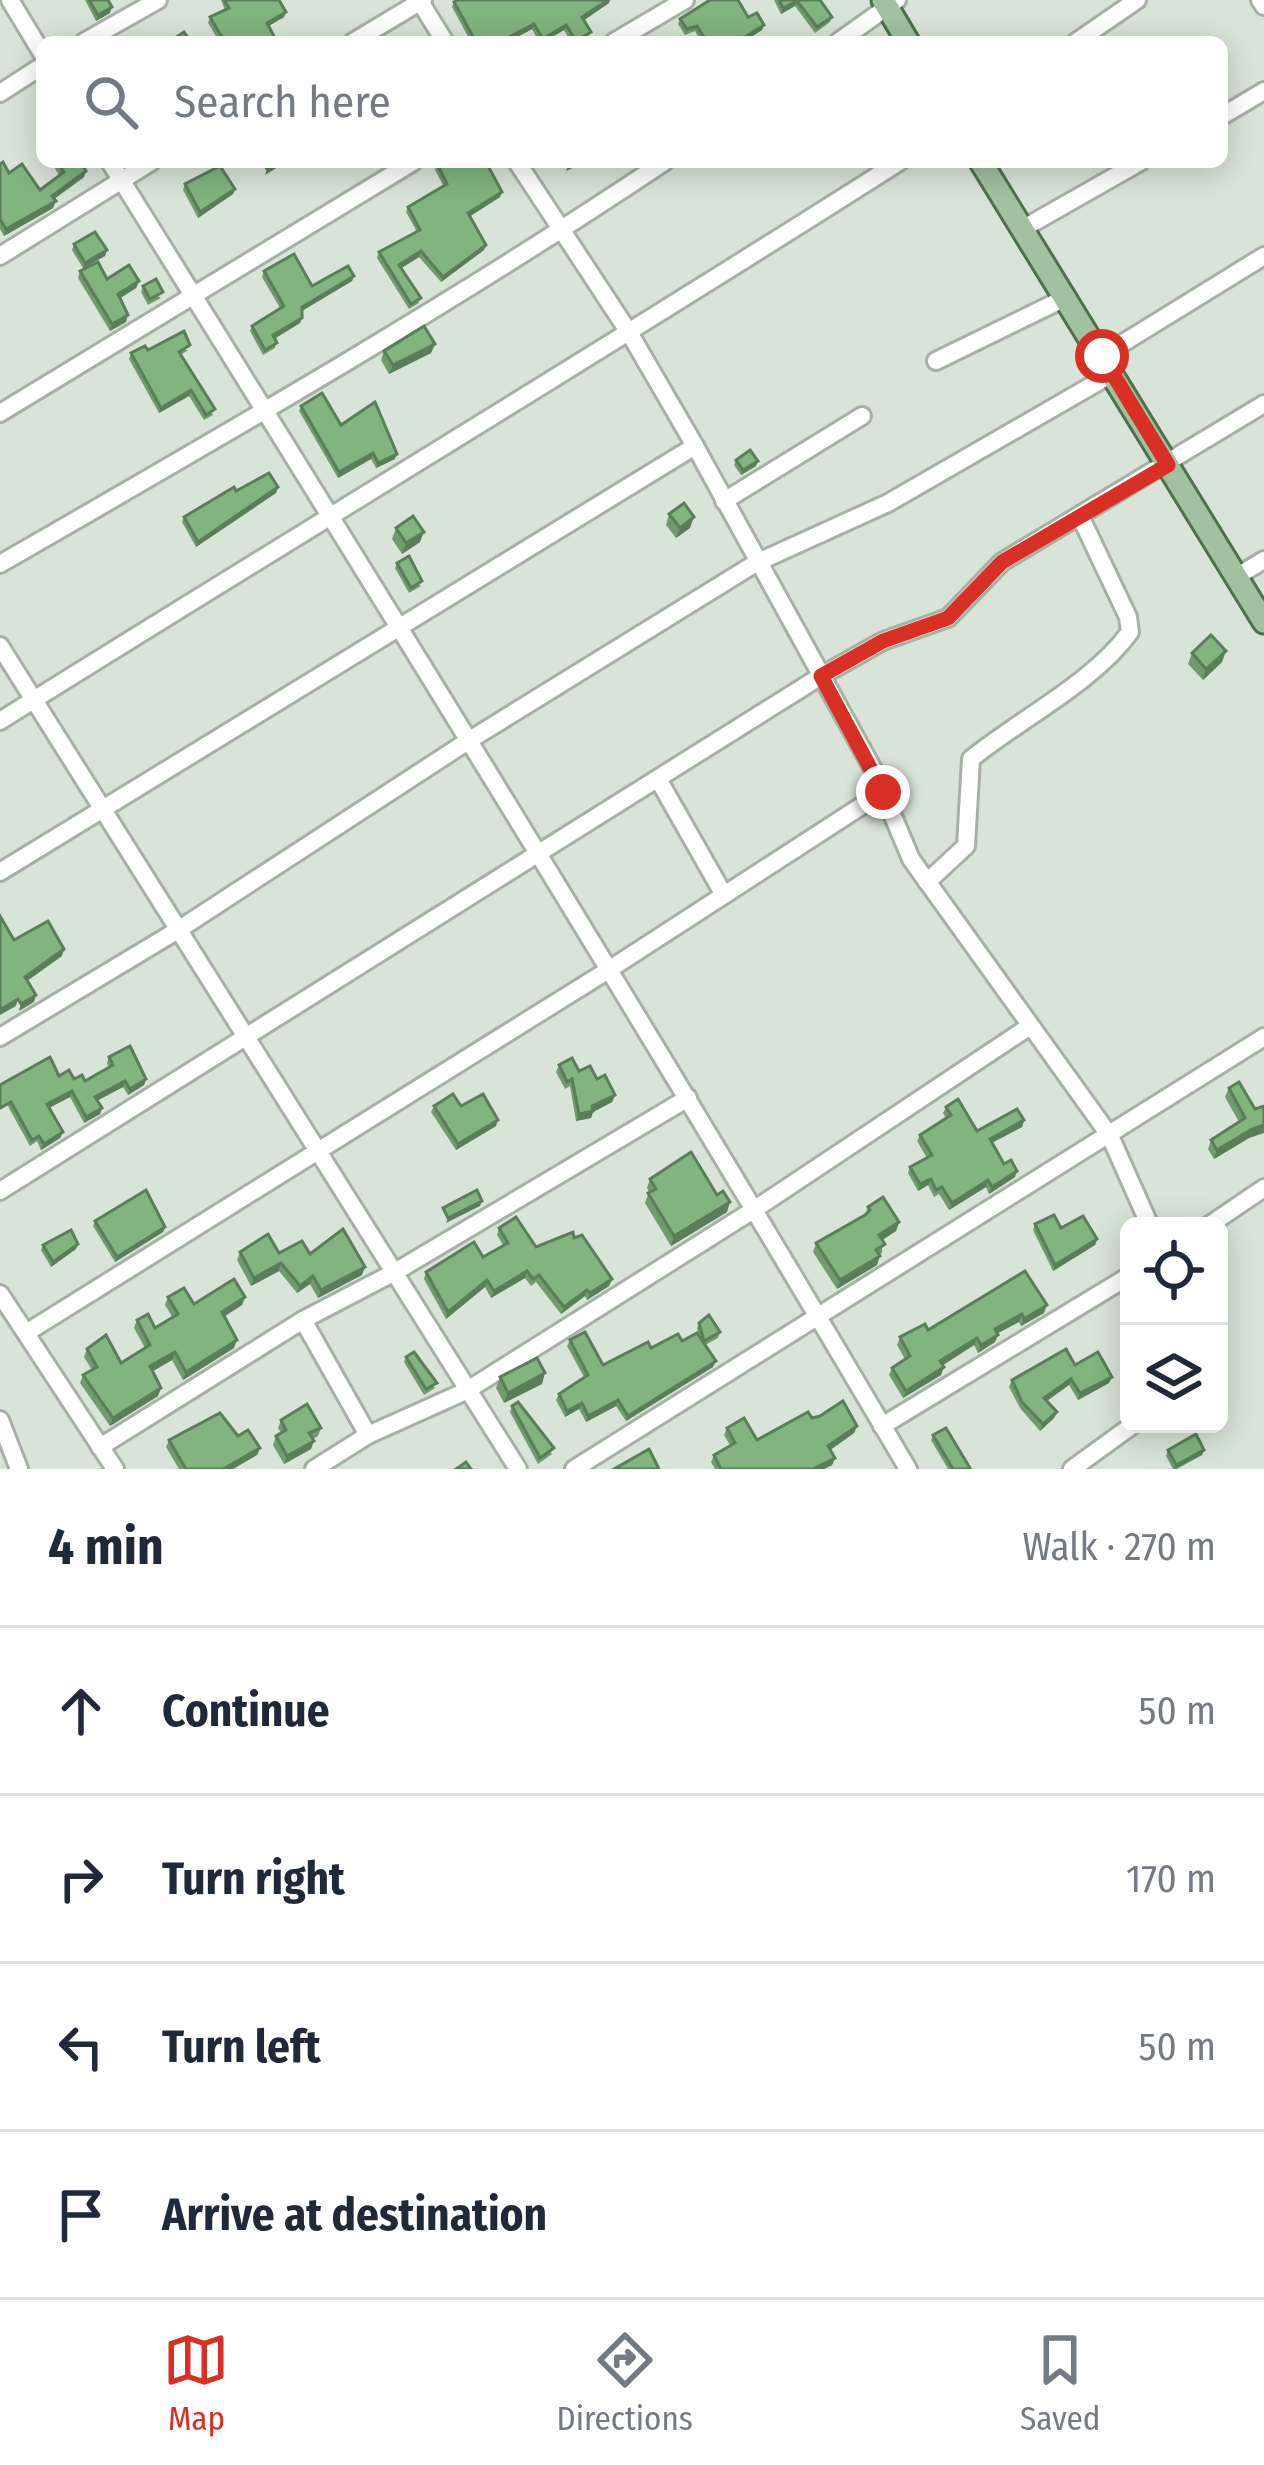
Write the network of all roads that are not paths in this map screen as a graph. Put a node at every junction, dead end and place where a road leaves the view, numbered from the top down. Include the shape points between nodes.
1 (10, 0) edge
2 (158, 0) edge
3 (685, 0) edge
4 (1137, 0) edge
5 (421, 1) edge
6 (889, 2) edge
7 (95, 36) edge
8 (363, 36) edge
9 (441, 36) edge
10 (624, 36) edge
11 (846, 36) edge
12 (905, 36) edge
13 (1085, 36) edge
14 (36, 43) edge
15 (36, 70) edge
16 (1264, 92) edge
17 (0, 93) edge
18 (1228, 113) edge
19 (114, 168) edge
20 (141, 168) edge
21 (403, 168) edge
22 (522, 168) edge
23 (655, 168) edge
24 (890, 168) edge
25 (985, 168) edge
26 (1129, 168) edge
27 (121, 180) junction
28 (1024, 227) junction
29 (560, 232) junction
30 (0, 256) edge
31 (1264, 256) edge
32 (192, 294) junction
33 (1067, 297) junction
34 (630, 334) junction
35 (935, 361) dead end
36 (1106, 365) junction
37 (1264, 404) edge
38 (266, 411) junction
39 (0, 413) edge
40 (862, 416) dead end
41 (695, 446) junction
42 (1168, 465) junction
43 (724, 501) junction
44 (331, 513) junction
45 (1080, 516) junction
46 (1264, 560) edge
47 (756, 562) junction
48 (0, 564) edge
49 (1236, 577) junction
50 (1264, 622) edge
51 (401, 628) junction
52 (0, 646) edge
53 (821, 676) junction
54 (33, 700) junction
55 (0, 721) edge
56 (468, 741) junction
57 (658, 779) junction
58 (883, 792) junction
59 (103, 811) junction
60 (539, 855) junction
61 (0, 872) edge
62 (927, 882) junction
63 (724, 895) junction
64 (178, 930) junction
65 (610, 969) junction
66 (1030, 1026) junction
67 (0, 1037) edge
68 (245, 1037) junction
69 (1264, 1037) edge
70 (688, 1098) junction
71 (1110, 1136) junction
72 (318, 1151) junction
73 (1264, 1189) edge
74 (0, 1192) edge
75 (755, 1210) junction
76 (1146, 1217) edge
77 (1222, 1217) edge
78 (395, 1272) junction
79 (1120, 1281) edge
80 (0, 1294) edge
81 (819, 1315) junction
82 (303, 1320) junction
83 (26, 1333) junction
84 (466, 1391) junction
85 (0, 1420) edge
86 (883, 1426) junction
87 (1122, 1433) edge
88 (368, 1435) junction
89 (100, 1447) junction
90 (19, 1469) edge
91 (115, 1469) edge
92 (314, 1469) edge
93 (518, 1469) edge
94 (574, 1469) edge
95 (908, 1469) edge
96 (1072, 1469) edge

1 - 14 street
2 - 7 street
3 - 10 street
4 - 13 street
5 - 8 street
5 - 9 street
6 - 11 street
6 - 12 main road
15 - 17 street
16 - 18 street
19 - 27 street
20 - 27 street
21 - 32 street
22 - 29 street
23 - 29 street
24 - 34 street
25 - 28 main road
26 - 28 street
27 - 30 street
27 - 32 street
28 - 33 main road
29 - 34 street
29 - 38 street
31 - 36 street
32 - 38 street
32 - 39 street
33 - 35 street
33 - 36 main road
34 - 41 street
34 - 44 street
36 - 42 main road
36 - 47 street via 888,503
37 - 42 street
38 - 44 street
38 - 48 street
40 - 43 street
41 - 43 street
41 - 51 street
42 - 45 street
42 - 49 main road
43 - 47 street
44 - 51 street
44 - 54 street
45 - 53 street via 1002,562 948,618 883,641
45 - 62 street via 1130,632 971,759 966,846
46 - 49 street
47 - 53 street
47 - 56 street
49 - 50 main road
51 - 56 street
51 - 59 street
52 - 54 street
53 - 57 street
53 - 58 street
54 - 55 street
54 - 59 street
56 - 60 street
56 - 64 street
57 - 60 street
57 - 63 street
58 - 62 street
58 - 63 street
59 - 61 street
59 - 64 street
60 - 65 street
60 - 68 street
62 - 66 street
63 - 65 street
64 - 67 street
64 - 68 street
65 - 70 street
65 - 72 street
66 - 71 street
66 - 75 street
68 - 72 street
68 - 74 street
69 - 71 street
70 - 75 street
70 - 78 street
71 - 76 street
71 - 81 street
72 - 78 street
72 - 83 street
73 - 77 street
75 - 81 street
75 - 84 street
78 - 82 street
78 - 84 street
79 - 86 street
80 - 83 street
81 - 86 street
81 - 94 street
82 - 88 street
82 - 89 street
83 - 89 street
84 - 88 street
84 - 93 street
85 - 90 street
86 - 95 street
87 - 96 street
88 - 92 street
89 - 91 street

